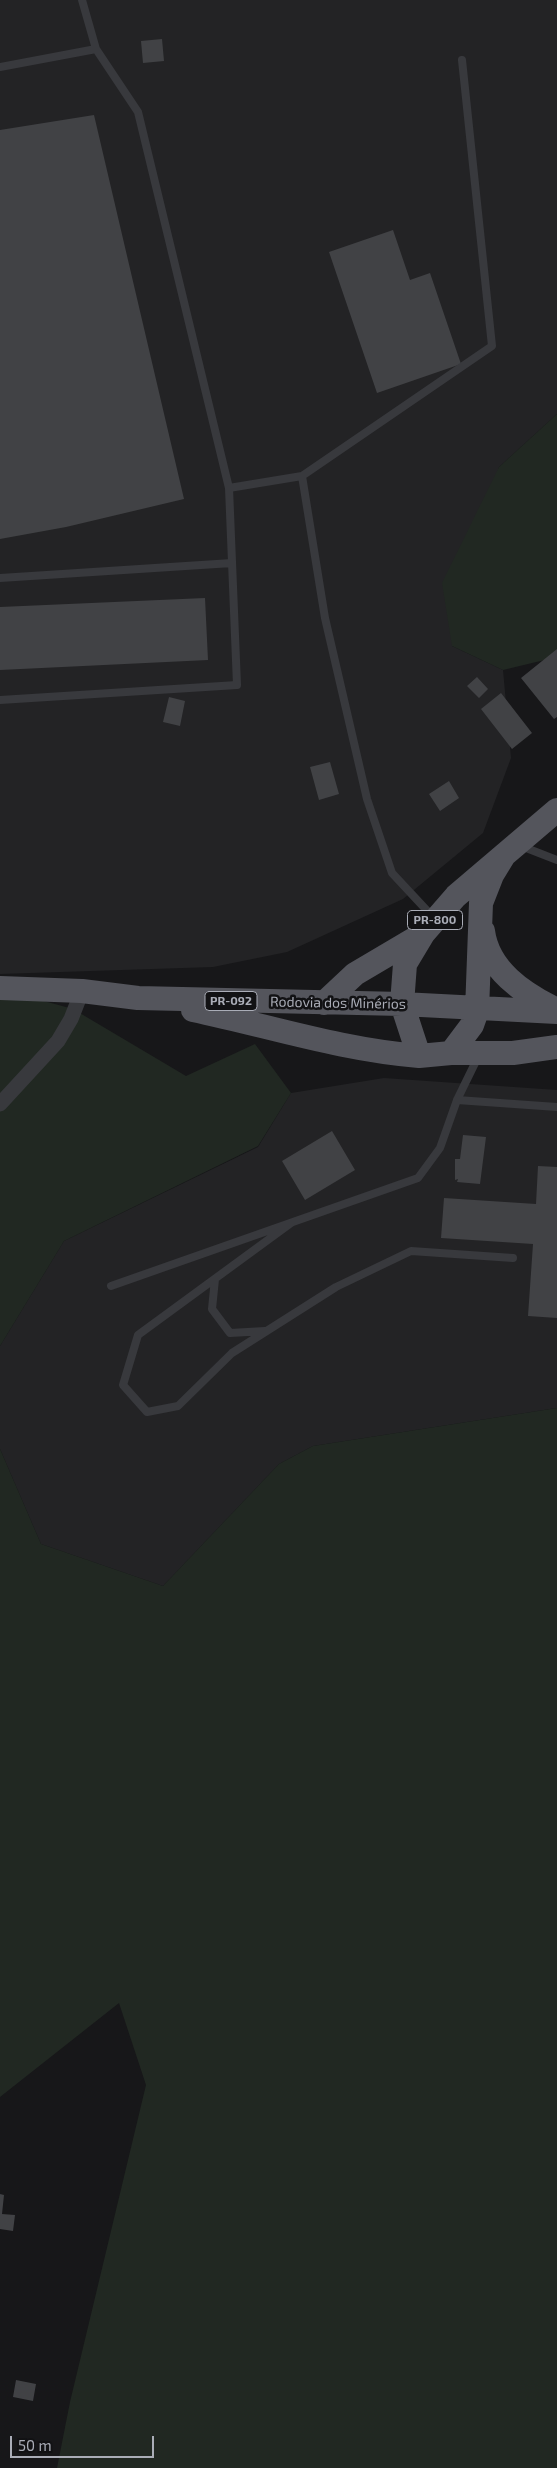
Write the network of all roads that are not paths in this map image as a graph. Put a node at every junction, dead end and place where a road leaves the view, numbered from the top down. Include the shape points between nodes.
1 (82, 0) edge
2 (96, 48) junction
3 (462, 60) dead end
4 (0, 68) edge
5 (302, 476) junction
6 (229, 488) junction
7 (232, 563) junction
8 (0, 578) edge
9 (0, 700) edge
10 (557, 810) edge
11 (510, 851) junction
12 (557, 860) edge
13 (481, 903) junction
14 (429, 927) junction
15 (0, 988) edge
16 (82, 991) junction
17 (138, 998) junction
18 (324, 1003) junction
19 (402, 1004) junction
20 (476, 1008) junction
21 (557, 1011) edge
22 (557, 1047) edge
23 (451, 1053) junction
24 (480, 1053) junction
25 (419, 1056) junction
26 (457, 1100) junction
27 (0, 1104) edge
28 (557, 1107) edge
29 (292, 1223) junction
30 (513, 1258) dead end
31 (215, 1279) junction
32 (111, 1286) dead end
33 (268, 1330) junction

1 - 2 lane
2 - 4 lane
2 - 6 lane via 138,112
3 - 5 lane via 492,346
5 - 6 lane
5 - 14 lane via 325,618 367,799 392,873
6 - 7 lane
7 - 8 lane
7 - 9 lane via 237,685
10 - 11 main road, PR-800
11 - 12 lane
11 - 13 main road, PR-800 via 492,875
11 - 14 main road, PR-800 via 456,896
13 - 20 main road, PR-800
13 - 21 main road via 487,949 496,964 522,991
14 - 18 main road via 355,974
14 - 19 main road, PR-800 via 405,964
15 - 16 main road, Rodovia dos Minérios / PR-092
16 - 17 main road, Rodovia dos Minérios / PR-092
16 - 27 street via 58,1041
17 - 18 main road, Rodovia dos Minérios / PR-092
17 - 25 main road via 303,1038
18 - 19 main road, Rodovia dos Minérios / PR-092
19 - 20 main road, Rodovia dos Minérios / PR-092
19 - 25 main road
20 - 21 main road, Rodovia dos Minérios / PR-092
20 - 23 main road via 472,1025
22 - 24 main road via 513,1053
23 - 24 main road
23 - 25 main road
24 - 26 lane
26 - 28 lane
26 - 29 lane via 440,1148 418,1178
29 - 31 lane
29 - 32 lane
30 - 33 lane via 411,1251 336,1287
31 - 33 lane via 212,1308 230,1334
31 - 33 lane via 138,1335 124,1385 147,1412 178,1406 232,1354

